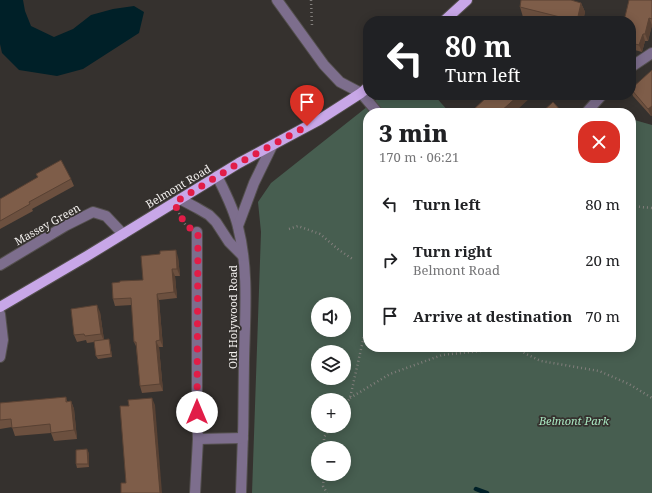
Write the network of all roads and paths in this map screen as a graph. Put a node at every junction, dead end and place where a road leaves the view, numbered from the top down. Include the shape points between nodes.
1 (278, 0) edge
2 (467, 0) edge
3 (449, 16) edge
4 (652, 53) edge
5 (636, 64) edge
6 (363, 90) edge
7 (363, 91) edge
8 (598, 100) edge
9 (590, 108) edge
10 (272, 146) junction
11 (217, 176) junction
12 (177, 201) junction
13 (636, 206) edge
14 (652, 208) edge
15 (238, 226) junction
16 (289, 229) dead end
17 (198, 232) joint
18 (123, 234) junction
19 (244, 256) junction
20 (354, 260) dead end
21 (0, 265) edge
22 (0, 307) edge
23 (0, 314) edge
24 (363, 340) edge
25 (470, 352) edge
26 (524, 352) edge
27 (0, 357) edge
28 (351, 394) edge
29 (351, 397) edge
30 (652, 398) edge
31 (243, 438) junction
32 (198, 439) junction
33 (324, 481) edge
34 (195, 493) edge
35 (241, 493) edge
36 (327, 493) edge

1 - 6 street via 324,65 340,82
2 - 3 main road
4 - 5 street
7 - 10 main road, Belmont Road via 319,120
8 - 9 street
10 - 11 main road, Belmont Road
10 - 15 street via 254,183
11 - 12 main road, Belmont Road
11 - 15 street, Old Holywood Road via 228,197
12 - 17 path via 186,226
12 - 18 main road, Belmont Road
12 - 19 street via 209,215 229,242
13 - 14 path
15 - 19 street, Old Holywood Road
16 - 20 path via 298,226 320,234
17 - 32 street
18 - 21 street, Massey Green via 106,216 93,212
18 - 22 main road, Belmont Road
19 - 31 street, Old Holywood Road via 246,285
23 - 27 street via 3,340
24 - 28 path
25 - 29 path via 442,355 390,374
26 - 30 path via 541,361 599,371 629,384
31 - 32 street
31 - 35 street, Old Holywood Road
32 - 34 street
33 - 36 path

